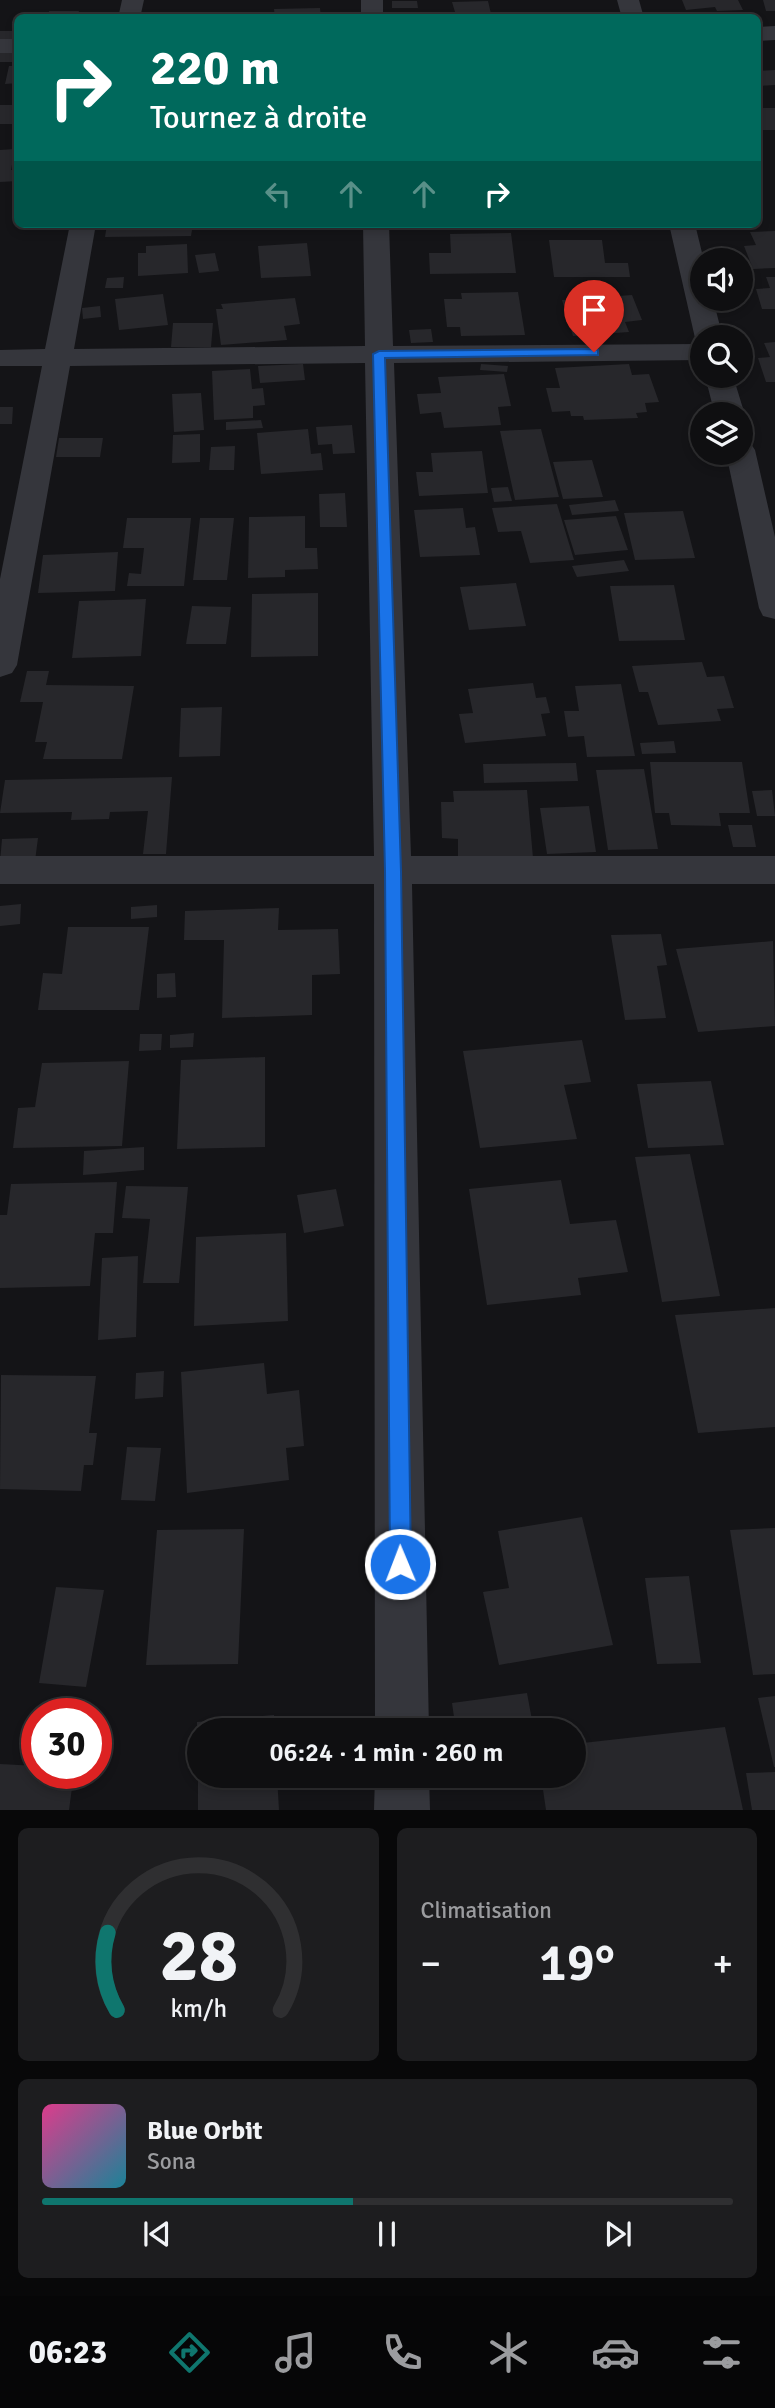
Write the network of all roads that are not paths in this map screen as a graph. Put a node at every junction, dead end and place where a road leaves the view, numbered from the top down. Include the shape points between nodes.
1 (82, 228) edge
2 (376, 228) edge
3 (683, 228) edge
4 (706, 325) edge
5 (690, 352) edge
6 (379, 354) junction
7 (59, 357) junction
8 (0, 358) edge
9 (755, 469) edge
10 (775, 608) edge
11 (0, 665) edge
12 (0, 870) edge
13 (775, 870) edge
14 (393, 871) junction
15 (402, 1718) edge
16 (402, 1788) edge
17 (402, 1810) edge

1 - 7 street
2 - 6 street
3 - 4 street
5 - 6 street
6 - 7 street
6 - 14 street
7 - 8 street
7 - 11 street
9 - 10 street
12 - 14 street
13 - 14 street
14 - 15 street
16 - 17 street

